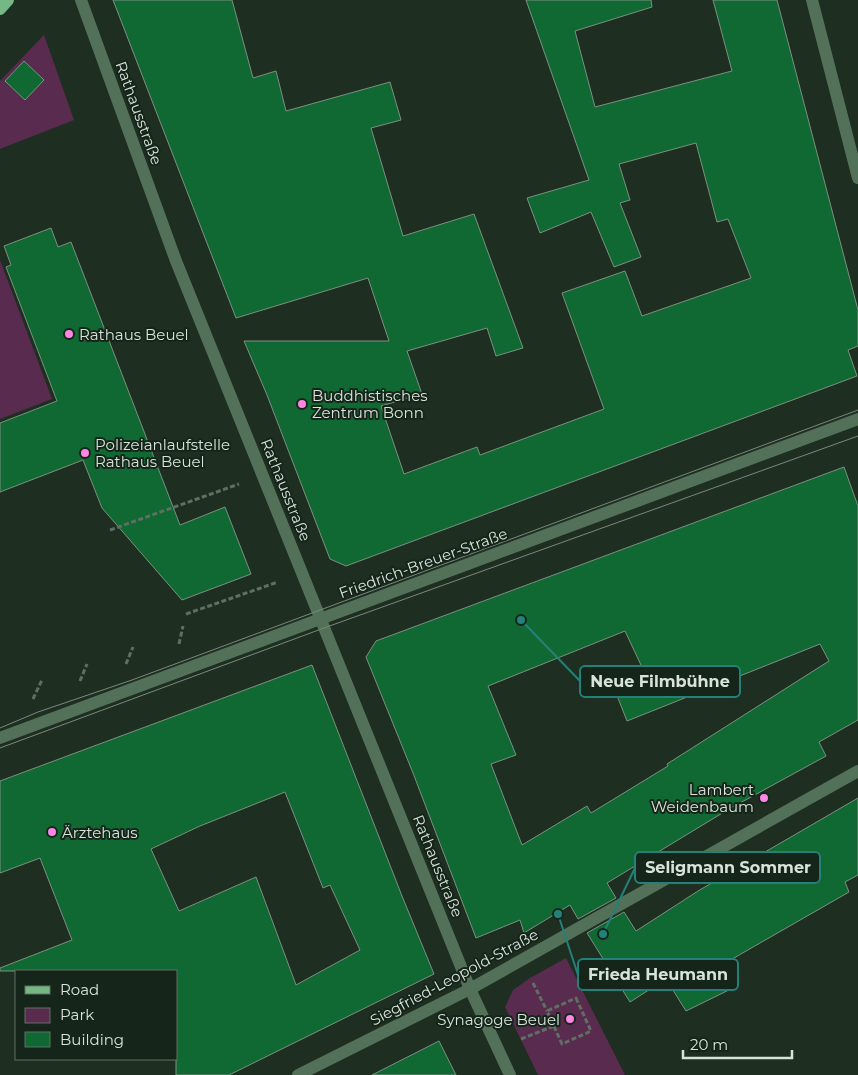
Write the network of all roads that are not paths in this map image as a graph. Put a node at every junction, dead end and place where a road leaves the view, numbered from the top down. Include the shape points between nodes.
1 (8, 0) edge
2 (81, 0) edge
3 (812, 0) edge
4 (0, 9) edge
5 (858, 178) edge
6 (858, 419) edge
7 (320, 618) junction
8 (0, 738) edge
9 (858, 770) edge
10 (470, 989) junction
11 (298, 1075) edge
12 (510, 1075) edge

1 - 4 main road
2 - 7 street, Rathausstraße via 176,261
3 - 5 street
6 - 7 street, Friedrich-Breuer-Straße
7 - 8 street, Friedrich-Breuer-Straße
7 - 10 street, Rathausstraße
9 - 10 street, Siegfried-Leopold-Straße
10 - 11 street, Siegfried-Leopold-Straße
10 - 12 street, Rathausstraße

